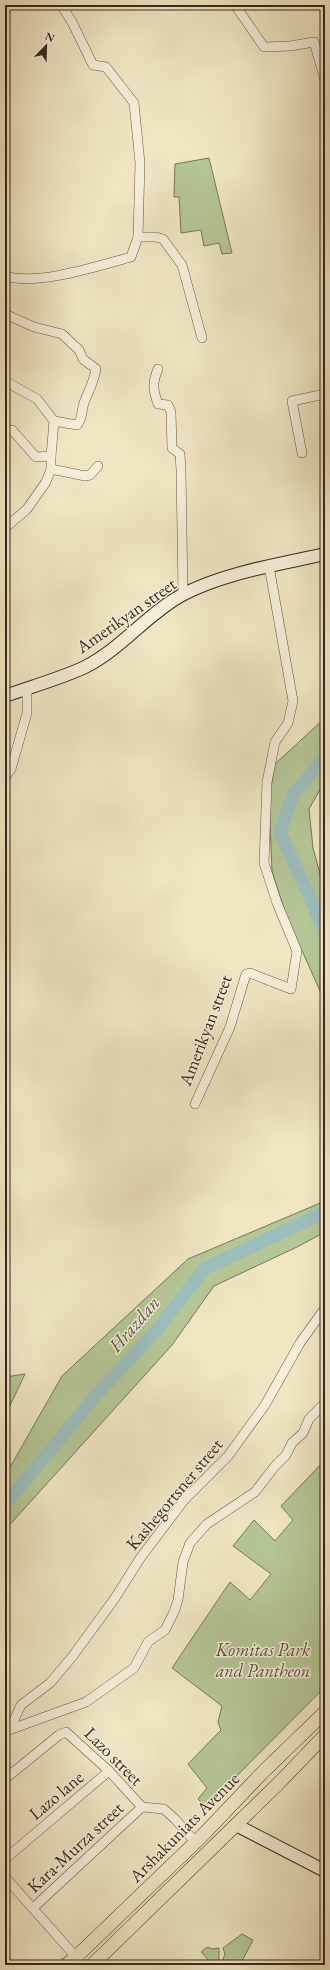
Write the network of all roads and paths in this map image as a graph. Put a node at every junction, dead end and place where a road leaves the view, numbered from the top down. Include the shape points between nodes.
1 (61, 5) edge
2 (234, 5) edge
3 (325, 80) edge
4 (138, 237) junction
5 (5, 276) edge
6 (5, 314) edge
7 (202, 338) dead end
8 (158, 369) dead end
9 (5, 381) edge
10 (325, 394) edge
11 (54, 421) junction
12 (12, 430) dead end
13 (302, 453) dead end
14 (51, 456) junction
15 (98, 466) dead end
16 (51, 469) junction
17 (5, 528) edge
18 (325, 554) edge
19 (269, 566) junction
20 (183, 594) junction
21 (28, 688) junction
22 (5, 696) edge
23 (5, 777) edge
24 (195, 1104) dead end
25 (325, 1308) edge
26 (325, 1403) edge
27 (325, 1712) edge
28 (7, 1730) edge
29 (325, 1735) edge
30 (109, 1771) junction
31 (5, 1779) edge
32 (142, 1807) junction
33 (236, 1825) junction
34 (196, 1842) junction
35 (5, 1859) edge
36 (165, 1871) junction
37 (325, 1871) edge
38 (5, 1877) edge
39 (176, 1884) junction
40 (141, 1895) junction
41 (152, 1906) junction
42 (33, 1908) junction
43 (71, 1961) edge
44 (92, 1965) edge

1 - 4 street via 93,66 106,67 134,103 140,163
2 - 3 street via 264,47 314,42
4 - 5 street via 131,257 72,272 34,278
4 - 7 street via 156,236 163,239 182,265
6 - 11 street via 34,327 62,334 96,370 83,405 81,421 77,425
8 - 20 street via 153,389 158,404 168,405 171,412 172,448 180,454 182,470
9 - 11 street via 37,399
10 - 13 street via 292,401
11 - 14 street
12 - 14 street via 36,457
14 - 16 street
15 - 16 street via 85,476
16 - 17 street via 35,500
18 - 19 street, Amerikyan street
19 - 20 street, Amerikyan street
19 - 24 street, Amerikyan street via 293,701 288,723 275,742 267,782 264,863 297,951 291,989 250,973 246,974 230,1026
20 - 21 street, Amerikyan street via 85,667
21 - 22 street, Amerikyan street
21 - 23 street via 27,713 11,769
25 - 28 street, Kashegortsner street via 300,1343 265,1405 228,1456 185,1499 141,1557 72,1657 50,1683 21,1705
26 - 28 street, Kashegortsner street via 309,1420 303,1433 292,1443 286,1455 266,1476 262,1485 198,1532 184,1556 174,1612 165,1630 148,1642 134,1668 86,1702 33,1723
27 - 34 main road, Arshakuniats Avenue
29 - 33 main road, Arshakuniats Avenue
30 - 31 street, Lazo street via 70,1734 64,1732
30 - 32 street, Lazo street
30 - 35 street, Lazo lane
32 - 34 street, Kara-Murza street via 164,1809
32 - 42 street, Kara-Murza street
33 - 37 street
33 - 39 main road, Arshakuniats Avenue
34 - 36 main road, Arshakuniats Avenue
36 - 39 main road via 165,1882
36 - 40 main road, Arshakuniats Avenue
38 - 42 street
39 - 41 main road, Arshakuniats Avenue
40 - 41 main road via 150,1897
40 - 43 main road, Arshakuniats Avenue
41 - 44 main road, Arshakuniats Avenue
42 - 43 street

